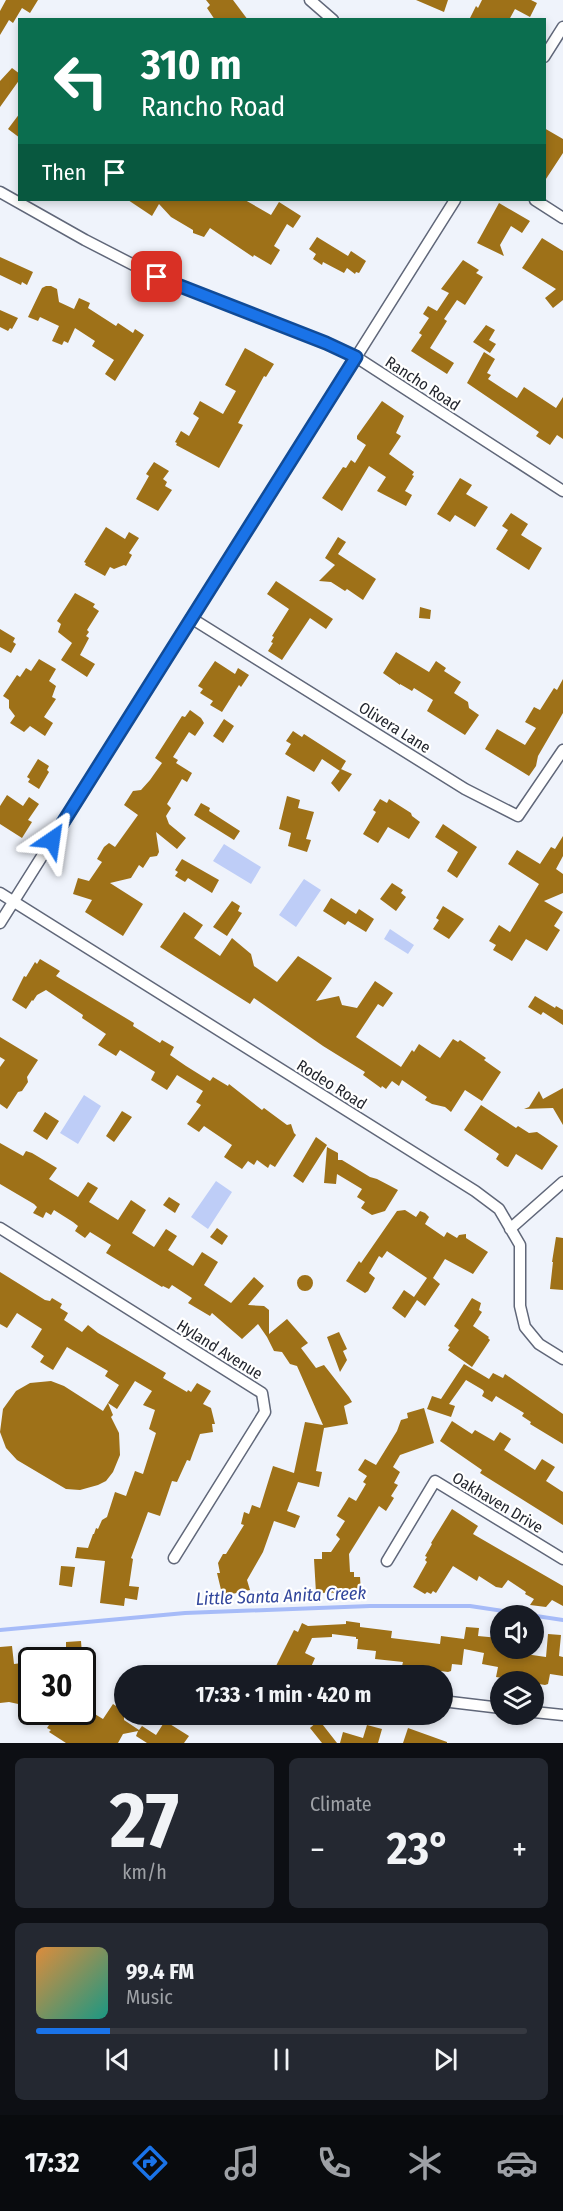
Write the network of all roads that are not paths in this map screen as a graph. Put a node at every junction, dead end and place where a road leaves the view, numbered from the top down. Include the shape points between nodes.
1 (310, 0) edge
2 (331, 18) edge
3 (563, 27) edge
4 (553, 43) junction
5 (563, 49) edge
6 (546, 54) edge
7 (0, 192) edge
8 (454, 201) edge
9 (537, 201) edge
10 (563, 218) edge
11 (356, 357) junction
12 (563, 491) edge
13 (191, 618) junction
14 (563, 750) edge
15 (0, 893) edge
16 (14, 901) junction
17 (0, 923) edge
18 (563, 1182) edge
19 (0, 1228) edge
20 (510, 1229) junction
21 (563, 1359) edge
22 (174, 1558) dead end
23 (563, 1559) edge
24 (387, 1561) dead end
25 (453, 1702) edge
26 (490, 1707) edge
27 (544, 1713) edge
28 (563, 1715) edge

1 - 2 street
3 - 4 street
4 - 5 street
4 - 6 street
7 - 11 street, Rancho Road via 157,277
8 - 11 street
9 - 10 street
11 - 12 street, Rancho Road
11 - 13 street
13 - 14 street, Olivera Lane via 465,789 518,816
13 - 16 street
15 - 16 street, Rodeo Road
16 - 17 street
16 - 20 street, Rodeo Road via 475,1191 499,1209
18 - 20 street
19 - 22 street, Hyland Avenue via 262,1393 265,1412
20 - 21 street, Rodeo Road via 520,1245 520,1306 525,1327 539,1344
23 - 24 street, Oakhaven Drive via 435,1481
25 - 26 street
27 - 28 street

